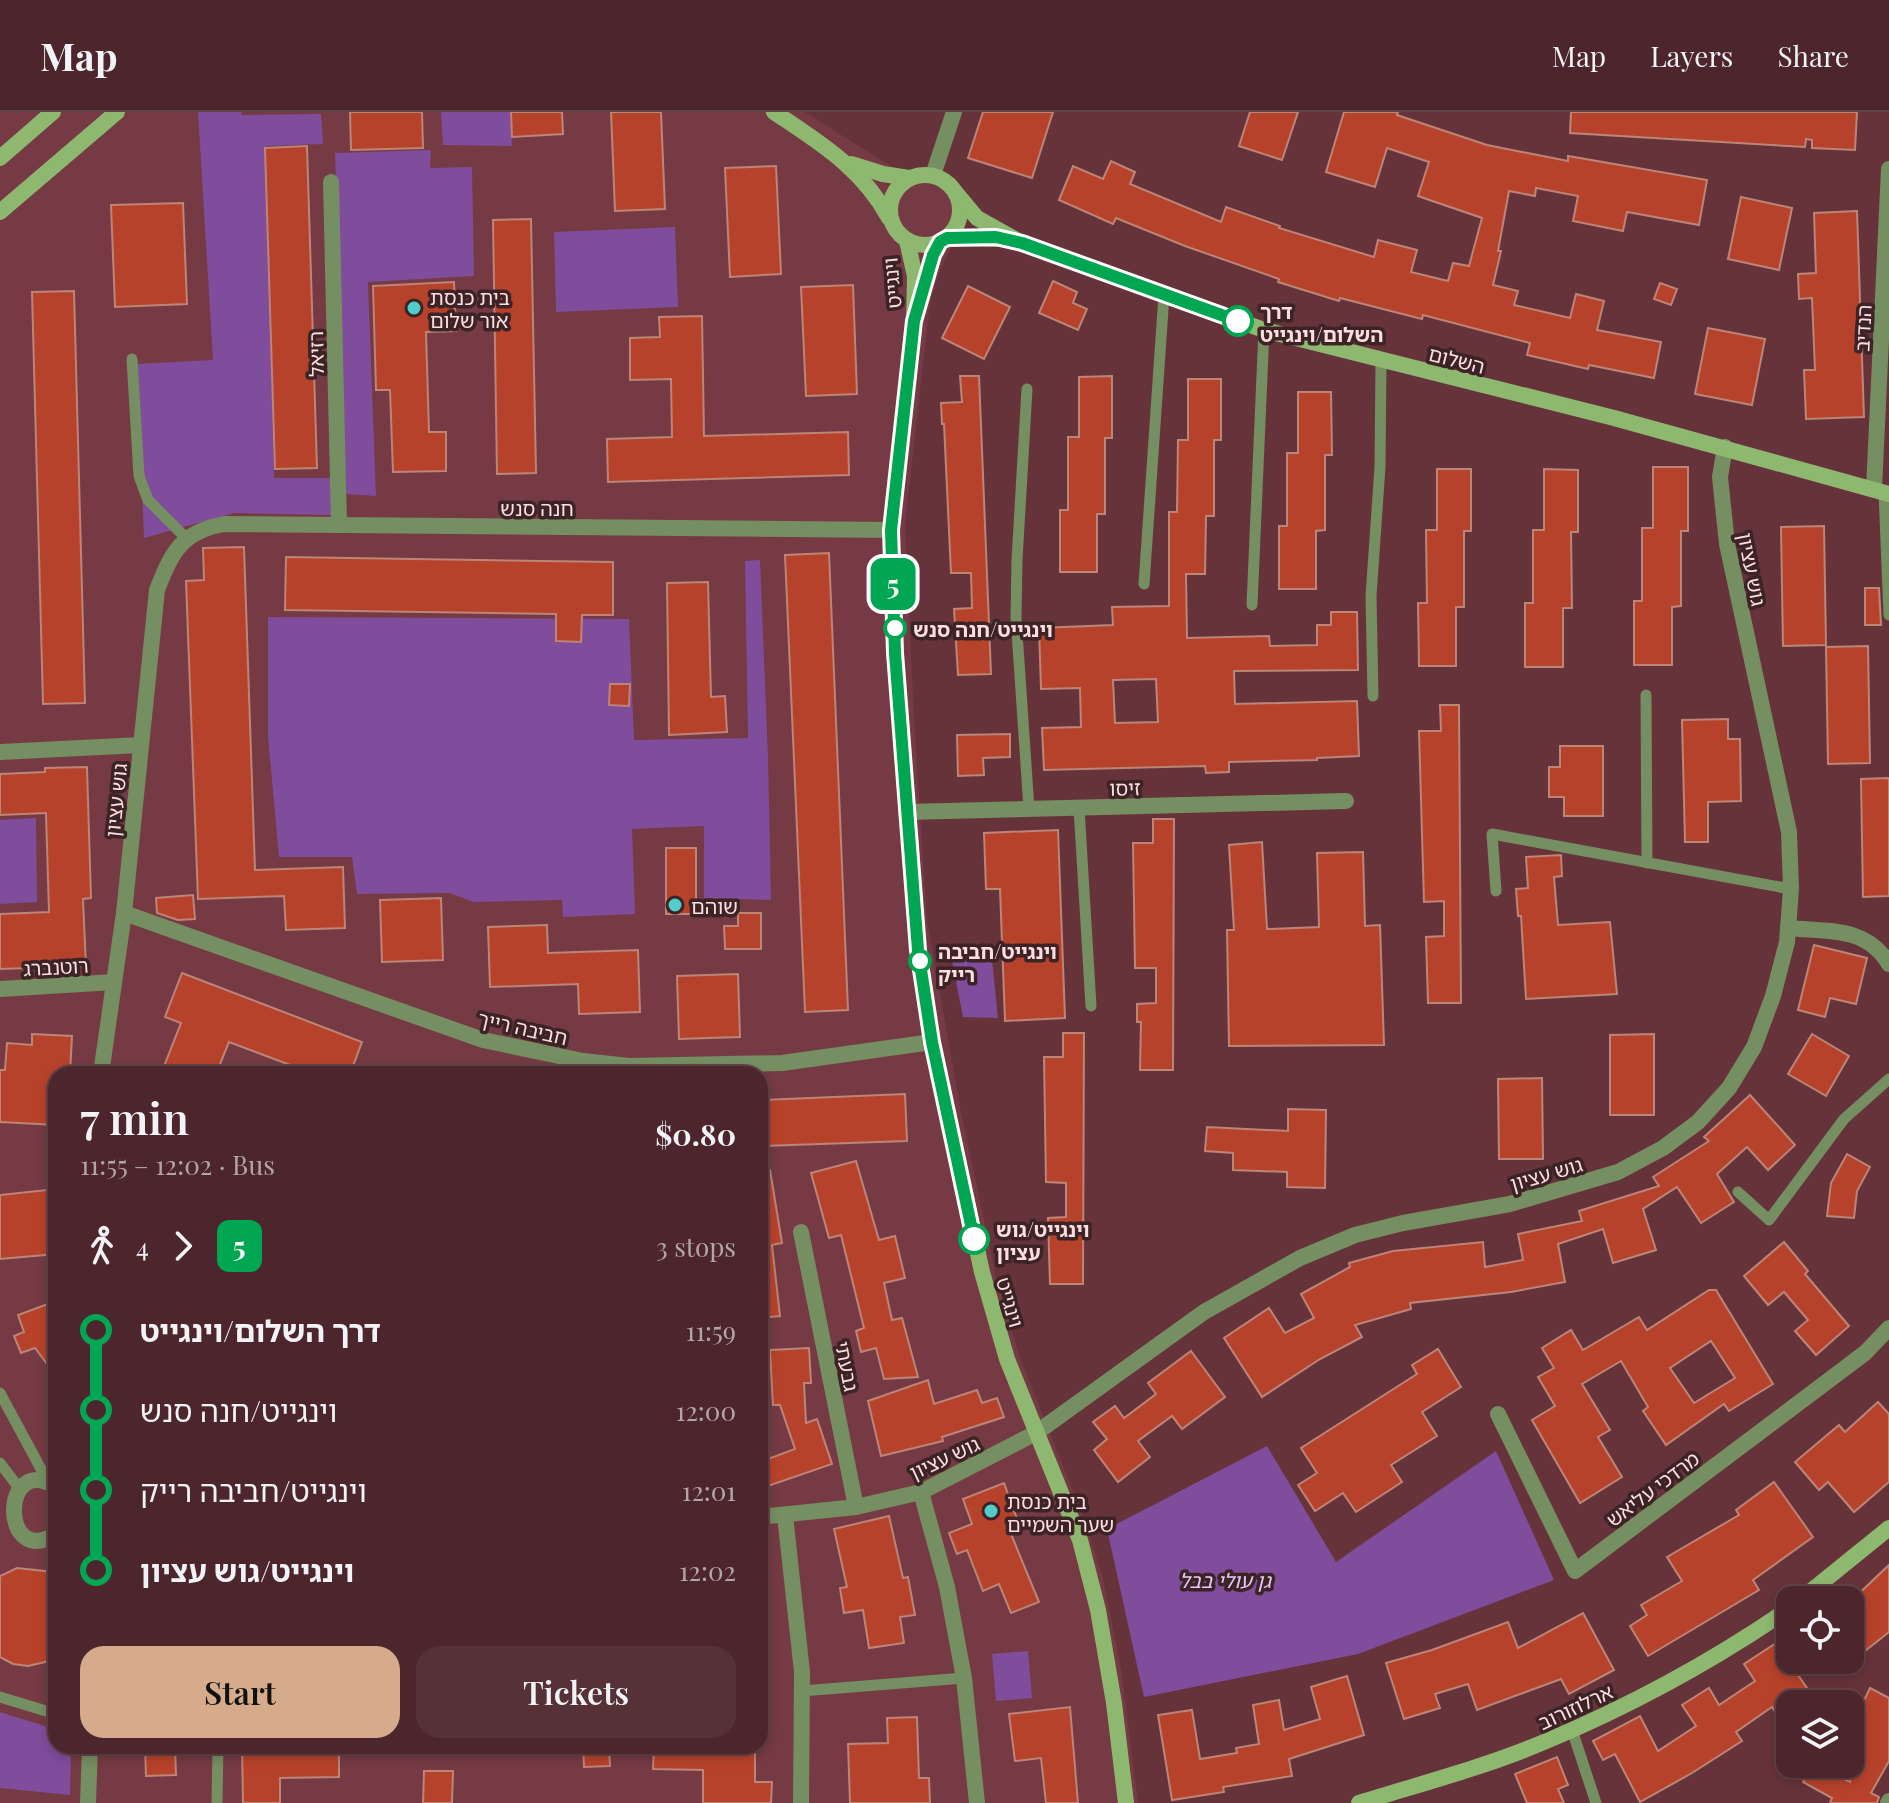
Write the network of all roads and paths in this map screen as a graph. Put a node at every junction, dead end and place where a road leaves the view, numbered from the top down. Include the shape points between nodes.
1 (53, 112) edge
2 (117, 112) edge
3 (774, 112) edge
4 (954, 112) edge
5 (0, 158) edge
6 (845, 162) junction
7 (1889, 169) edge
8 (933, 175) junction
9 (909, 178) junction
10 (331, 182) dead end
11 (957, 194) junction
12 (1888, 206) edge
13 (0, 212) edge
14 (892, 223) junction
15 (944, 240) junction
16 (907, 241) junction
17 (1022, 243) junction
18 (1164, 295) junction
19 (914, 321) junction
20 (1264, 330) junction
21 (132, 359) dead end
22 (1381, 361) junction
23 (1027, 389) dead end
24 (1725, 447) junction
25 (1882, 492) edge
26 (339, 525) junction
27 (891, 530) junction
28 (186, 538) junction
29 (1144, 584) dead end
30 (1252, 605) dead end
31 (1889, 615) edge
32 (1646, 695) dead end
33 (1373, 696) dead end
34 (141, 745) junction
35 (0, 752) edge
36 (1346, 801) dead end
37 (1079, 808) junction
38 (1029, 809) junction
39 (906, 812) junction
40 (1647, 863) junction
41 (1791, 889) junction
42 (1496, 891) dead end
43 (124, 913) junction
44 (1788, 928) junction
45 (1889, 964) edge
46 (114, 982) junction
47 (0, 989) edge
48 (1091, 1006) dead end
49 (932, 1042) junction
50 (102, 1066) edge
51 (1889, 1079) edge
52 (1738, 1192) dead end
53 (801, 1232) dead end
54 (1889, 1328) edge
55 (0, 1393) edge
56 (1498, 1414) dead end
57 (1036, 1433) junction
58 (0, 1463) edge
59 (48, 1478) edge
60 (48, 1484) edge
61 (19, 1488) junction
62 (921, 1492) junction
63 (856, 1507) junction
64 (785, 1515) junction
65 (768, 1516) edge
66 (1889, 1528) edge
67 (48, 1537) edge
68 (1817, 1586) edge
69 (1776, 1618) edge
70 (964, 1678) junction
71 (802, 1691) junction
72 (0, 1697) edge
73 (48, 1712) edge
74 (1572, 1730) junction
75 (90, 1754) edge
76 (218, 1754) edge
77 (88, 1803) edge
78 (217, 1803) edge
79 (801, 1803) edge
80 (977, 1803) edge
81 (1126, 1803) edge
82 (1359, 1803) edge
83 (1596, 1803) edge

1 - 5 street
2 - 13 street
3 - 6 street
4 - 8 street
6 - 9 street
6 - 14 street via 876,193
7 - 12 street, הנדיב
8 - 9 street
8 - 11 street
9 - 14 street via 894,192
10 - 26 street, רזיאל
11 - 15 street via 960,217
11 - 17 street, השלום via 977,218
12 - 25 street, הנדיב
14 - 16 street
15 - 16 street via 918,245
15 - 17 street, השלום via 996,237
15 - 19 street, וינגייט via 928,269
16 - 19 street, וינגייט via 915,276
17 - 18 street, השלום
18 - 20 street, השלום
18 - 29 lane
19 - 27 street, וינגייט
20 - 22 street, השלום
20 - 30 lane
21 - 28 lane via 139,476 148,500
22 - 24 street, השלום
22 - 33 lane via 1371,596
23 - 38 lane via 1016,617
24 - 25 street, השלום
24 - 41 street, גוש עציון via 1720,477 1727,544 1789,832
25 - 31 lane
26 - 27 street, חנה סנש
26 - 28 street, חנה סנש via 224,524 204,527
27 - 39 street, וינגייט
28 - 34 street, גוש עציון via 170,558 157,590
32 - 40 lane
34 - 35 street
34 - 43 street, גוש עציון
36 - 37 street, זיסו
37 - 38 street, זיסו
37 - 48 lane
38 - 39 street, זיסו
39 - 49 street, וינגייט
40 - 41 lane
40 - 42 lane via 1492,834
41 - 44 street, גוש עציון
43 - 46 street, גוש עציון
43 - 49 street, חביבה רייך via 483,1040 583,1061 629,1066 782,1063
44 - 45 street via 1861,937 1879,948
44 - 57 street, גוש עציון via 1773,996 1754,1047 1729,1088 1698,1122 1663,1148 1618,1172 1565,1190 1355,1235 1300,1258 1204,1312
46 - 47 street, רוטנברג
46 - 50 street, גוש עציון
49 - 57 street, וינגייט via 982,1272
51 - 52 lane via 1844,1119 1769,1220
53 - 63 street, גבעתי
54 - 56 street, מרדכי עליאש via 1865,1353 1575,1571
55 - 59 lane
57 - 62 street, גוש עציון
57 - 81 street, וינגייט via 1080,1540 1094,1596
58 - 61 lane
60 - 61 street via 37,1481
61 - 67 street via 9,1509 15,1529 33,1539
62 - 63 street, גוש עציון
62 - 70 street
63 - 64 street, גוש עציון
64 - 65 street, גוש עציון
64 - 71 street
66 - 68 street
69 - 74 street, ארלוזורוב via 1662,1687
70 - 71 lane
70 - 80 street
71 - 79 street
72 - 73 lane
74 - 82 street, ארלוזורוב
74 - 83 lane
75 - 77 street
76 - 78 lane

